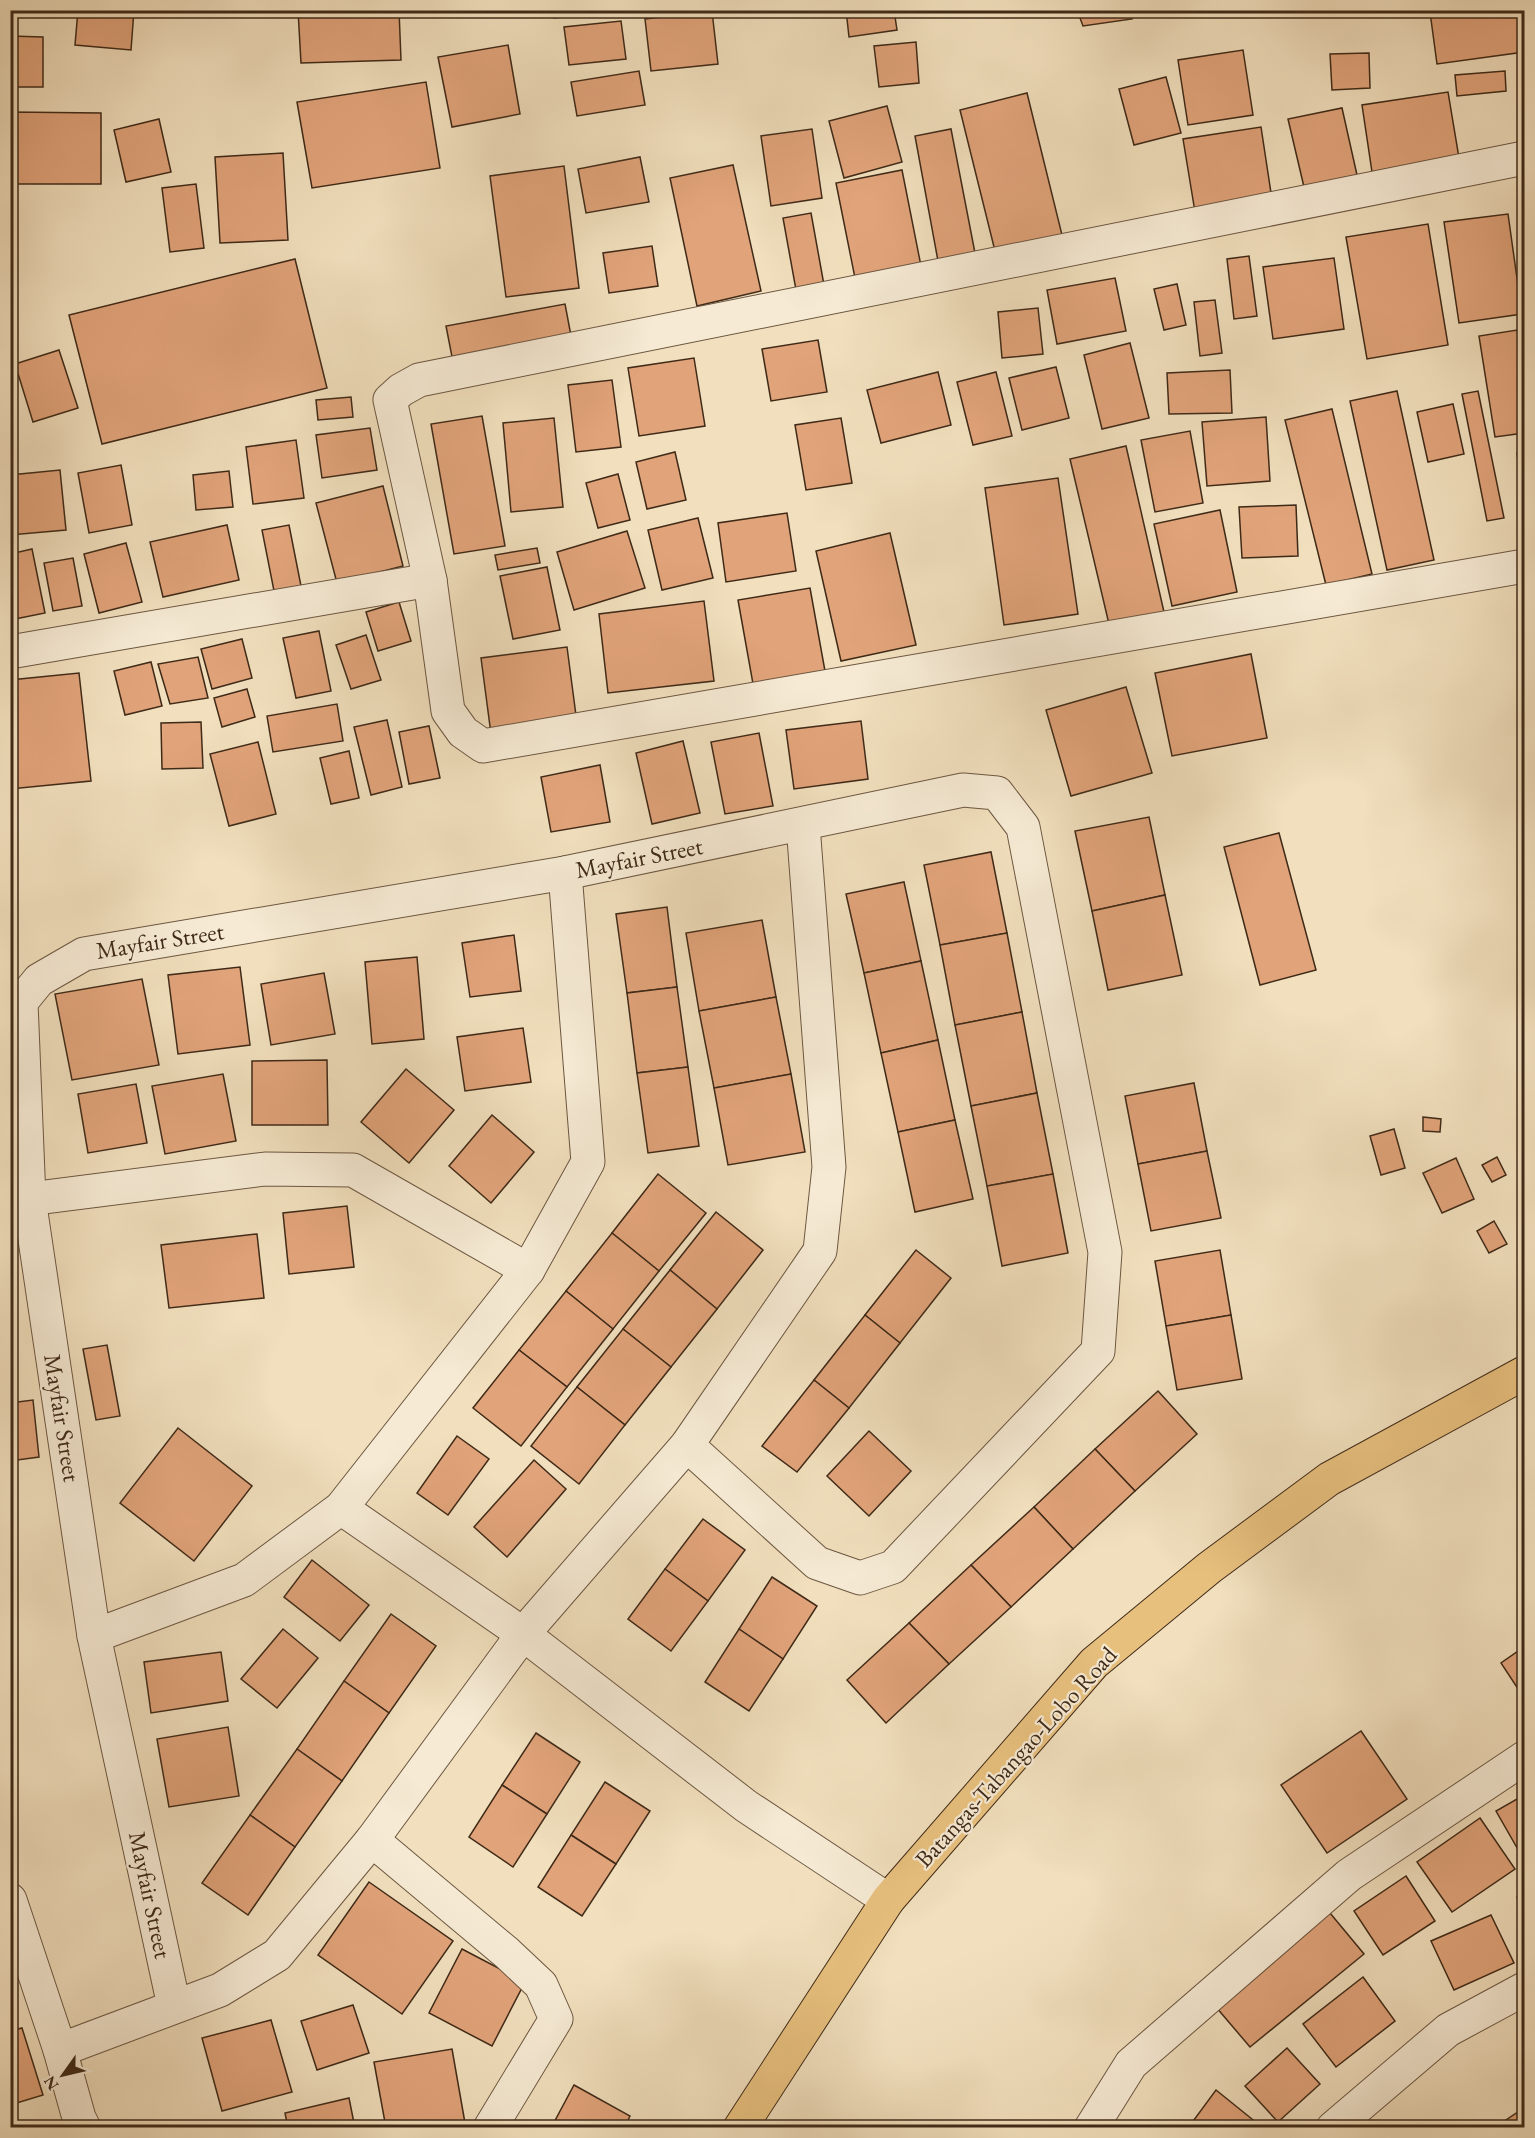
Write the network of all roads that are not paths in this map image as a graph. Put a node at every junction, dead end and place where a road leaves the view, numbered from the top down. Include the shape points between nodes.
1 (1524, 158) edge
2 (1524, 566) edge
3 (430, 580) junction
4 (10, 652) edge
5 (803, 825) junction
6 (565, 873) junction
7 (29, 1199) junction
8 (528, 1270) junction
9 (1524, 1373) edge
10 (687, 1445) junction
11 (341, 1508) junction
12 (523, 1634) junction
13 (94, 1636) junction
14 (1524, 1758) edge
15 (372, 1840) junction
16 (10, 1900) edge
17 (888, 1900) junction
18 (22, 1969) edge
19 (1524, 1989) edge
20 (174, 2006) junction
21 (60, 2050) junction
22 (81, 2124) edge
23 (490, 2127) edge
24 (740, 2127) edge
25 (1090, 2127) edge
26 (1333, 2127) edge

1 - 3 street via 419,380 390,400
2 - 3 street via 483,746 463,732 448,711
3 - 4 street
5 - 6 street, Mayfair Street
5 - 10 street via 829,1167 820,1251
5 - 10 street, Mayfair Street via 963,790 997,793 1023,827 1105,1252 1098,1351 894,1568 860,1578 817,1563
6 - 7 street, Mayfair Street via 84,954 39,980 21,1002
6 - 8 street via 588,1162
7 - 8 street via 265,1169 353,1170
7 - 13 street, Mayfair Street
8 - 11 street
9 - 17 main road, Batangas-Tabangao-Lobo Road via 1329,1479 1209,1568 1103,1655
10 - 12 street
11 - 12 street
11 - 13 street via 244,1581
12 - 15 street
12 - 17 street via 746,1806
13 - 20 street, Mayfair Street
14 - 25 street via 1349,1875 1131,2064
15 - 20 street via 277,1955 220,1990
15 - 23 street via 541,1984 556,2019
16 - 18 street
17 - 24 main road, Batangas-Tabangao-Lobo Road
18 - 21 street
19 - 26 street via 1448,2030
20 - 21 street
21 - 22 street

